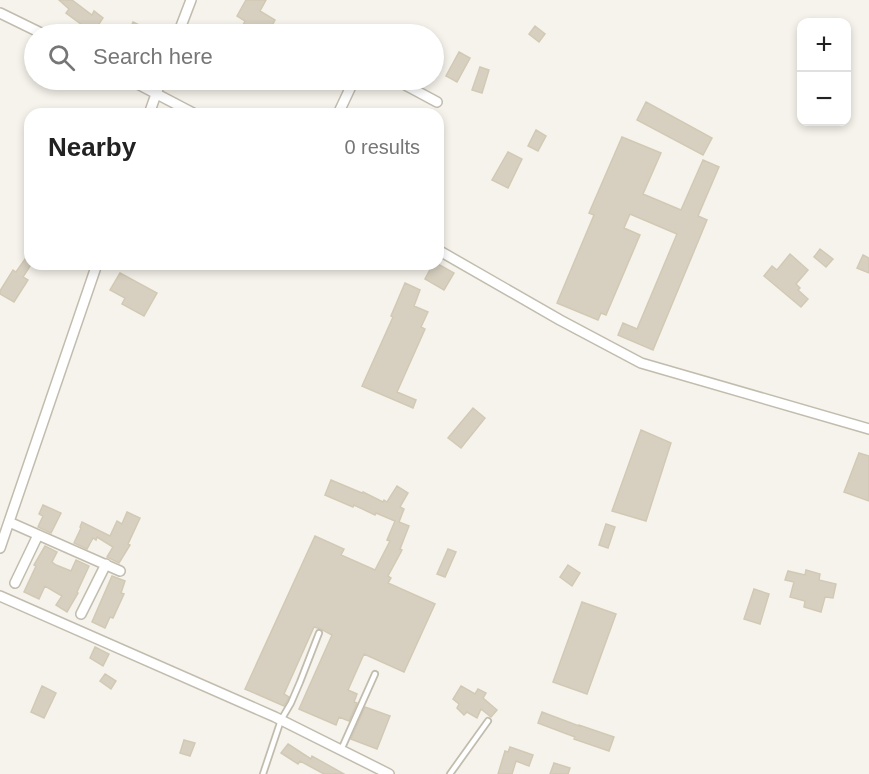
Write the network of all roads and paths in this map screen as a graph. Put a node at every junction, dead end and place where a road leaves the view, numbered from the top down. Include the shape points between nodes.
1 (191, 0) edge
2 (0, 13) edge
3 (182, 24) edge
4 (24, 25) edge
5 (150, 90) edge
6 (157, 90) edge
7 (349, 90) edge
8 (415, 90) edge
9 (156, 93) junction
10 (437, 102) dead end
11 (151, 108) edge
12 (184, 108) edge
13 (341, 108) edge
14 (444, 253) edge
15 (95, 270) edge
16 (869, 429) edge
17 (9, 522) junction
18 (38, 535) junction
19 (0, 548) edge
20 (106, 564) junction
21 (120, 571) dead end
22 (15, 583) dead end
23 (0, 596) edge
24 (81, 614) dead end
25 (319, 633) dead end
26 (375, 674) dead end
27 (281, 720) junction
28 (488, 721) dead end
29 (341, 750) junction
30 (263, 774) edge
31 (389, 774) edge
32 (450, 774) edge

1 - 3 street
2 - 4 street
5 - 9 street
6 - 9 street
7 - 13 street
8 - 10 street
9 - 11 street
9 - 12 street
14 - 16 street via 641,363
15 - 17 street
17 - 18 street
17 - 19 street
18 - 20 street
18 - 22 street
20 - 21 street
20 - 24 street
23 - 27 street
25 - 27 lane
26 - 29 lane
27 - 29 street
27 - 30 lane
28 - 32 lane
29 - 31 street

